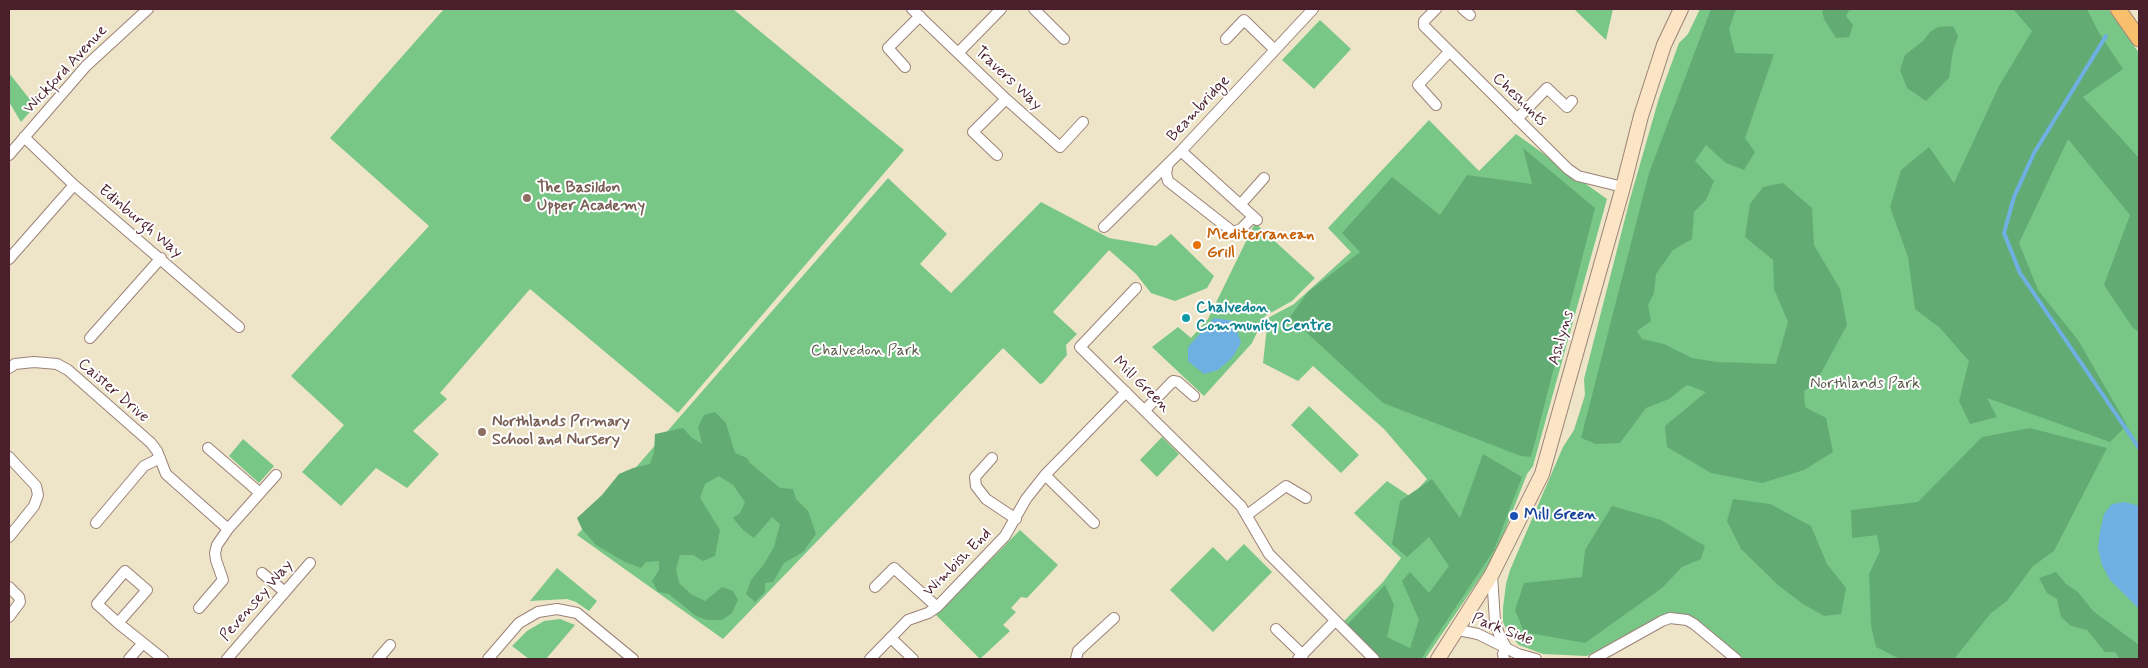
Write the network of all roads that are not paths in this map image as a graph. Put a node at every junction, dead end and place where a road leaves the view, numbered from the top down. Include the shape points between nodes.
1 (148, 9) edge
2 (1001, 9) edge
3 (1034, 9) edge
4 (1313, 9) edge
5 (1436, 9) edge
6 (1681, 9) edge
7 (2118, 9) edge
8 (916, 12) edge
9 (1064, 39) dead end
10 (2139, 39) edge
11 (1226, 40) dead end
12 (1274, 49) junction
13 (1449, 52) junction
14 (958, 53) junction
15 (905, 67) dead end
16 (1006, 99) junction
17 (1572, 101) dead end
18 (1436, 105) dead end
19 (1517, 119) junction
20 (1083, 122) dead end
21 (24, 137) junction
22 (1181, 151) junction
23 (9, 155) edge
24 (997, 155) dead end
25 (1168, 164) junction
26 (1264, 178) dead end
27 (74, 185) junction
28 (1623, 187) junction
29 (1240, 205) junction
30 (1104, 227) dead end
31 (161, 258) junction
32 (9, 259) edge
33 (1136, 288) dead end
34 (239, 327) dead end
35 (90, 338) dead end
36 (9, 368) edge
37 (1126, 392) junction
38 (1194, 396) dead end
39 (1145, 410) junction
40 (208, 448) dead end
41 (9, 457) edge
42 (160, 458) junction
43 (992, 458) dead end
44 (276, 475) dead end
45 (1045, 475) junction
46 (260, 493) junction
47 (1306, 498) dead end
48 (1246, 515) junction
49 (1016, 519) junction
50 (96, 523) dead end
51 (1094, 523) dead end
52 (228, 529) junction
53 (9, 537) edge
54 (310, 563) dead end
55 (262, 573) dead end
56 (1492, 574) junction
57 (875, 587) dead end
58 (9, 588) edge
59 (285, 592) junction
60 (937, 607) junction
61 (199, 608) dead end
62 (9, 617) edge
63 (1114, 618) dead end
64 (1335, 621) junction
65 (118, 623) junction
66 (1276, 629) dead end
67 (1458, 630) junction
68 (891, 638) junction
69 (142, 643) junction
70 (390, 645) dead end
71 (1506, 646) junction
72 (1300, 657) edge
73 (129, 659) edge
74 (162, 659) edge
75 (227, 659) edge
76 (378, 659) edge
77 (488, 659) edge
78 (633, 659) edge
79 (870, 659) edge
80 (913, 659) edge
81 (1076, 659) edge
82 (1374, 659) edge
83 (1438, 659) edge
84 (1504, 659) edge
85 (1536, 659) edge
86 (1594, 659) edge
87 (1736, 659) edge

1 - 21 street, Wickford Avenue via 86,66
2 - 14 street
3 - 9 street
4 - 12 street, Beambridge
5 - 13 street, Cheshunts via 1422,24
6 - 28 street, Ashlyns via 1658,63
7 - 10 main road
8 - 14 street, Travers Way
8 - 15 street via 888,48
11 - 12 street via 1244,20
12 - 22 street, Beambridge
13 - 18 street via 1418,86
13 - 19 street, Cheshunts
14 - 16 street, Travers Way
16 - 20 street, Travers Way via 1060,147
16 - 24 street via 973,132
17 - 19 street via 1567,107 1547,88
19 - 28 street, Cheshunts via 1578,176
21 - 23 street, Wickford Avenue
21 - 27 street, Edinburgh Way
22 - 25 street, Beambridge
22 - 29 street
25 - 29 street via 1168,181 1232,232 1255,218
25 - 30 street, Beambridge
26 - 29 street
27 - 31 street, Edinburgh Way
27 - 32 street
28 - 56 street, Ashlyns via 1542,474
31 - 34 street, Edinburgh Way
31 - 35 street
33 - 37 street, Mill Green via 1080,346
36 - 42 street, Caister Drive via 26,362 57,364 68,370 151,443
37 - 39 street, Mill Green
37 - 45 street, Wimbish End
38 - 39 street via 1174,381
39 - 48 street, Mill Green via 1241,506
40 - 46 street
41 - 53 street via 36,486 38,495 34,506
42 - 50 street via 144,466
42 - 52 street, Caister Drive via 166,474
43 - 49 street, Wimbish End via 975,477 976,486 986,499
44 - 46 street
45 - 49 street, Wimbish End via 1026,499
45 - 51 street
46 - 52 street
47 - 48 street via 1286,486
48 - 64 street, Mill Green via 1269,554
49 - 60 street, Wimbish End via 1005,536
52 - 61 street via 215,554 222,580
54 - 59 street, Pevensey Way
55 - 59 street
56 - 67 street, Ashlyns
56 - 71 street via 1496,628
57 - 60 street via 894,568
58 - 62 street via 20,602
59 - 75 street, Pevensey Way
60 - 68 street, Wimbish End via 908,620
63 - 81 street via 1078,651
64 - 72 street
64 - 82 street, Mill Green
65 - 65 street via 96,604 125,571 147,590
65 - 69 street
66 - 72 street
67 - 71 street, Park Side via 1478,634
67 - 83 street, Ashlyns
68 - 79 street, Wimbish End
68 - 80 street
69 - 73 street
69 - 74 street
70 - 76 street
71 - 84 street
71 - 85 street, Park Side via 1518,654
77 - 78 street via 519,622 530,615 557,609 577,613
86 - 87 street via 1670,618 1694,624

